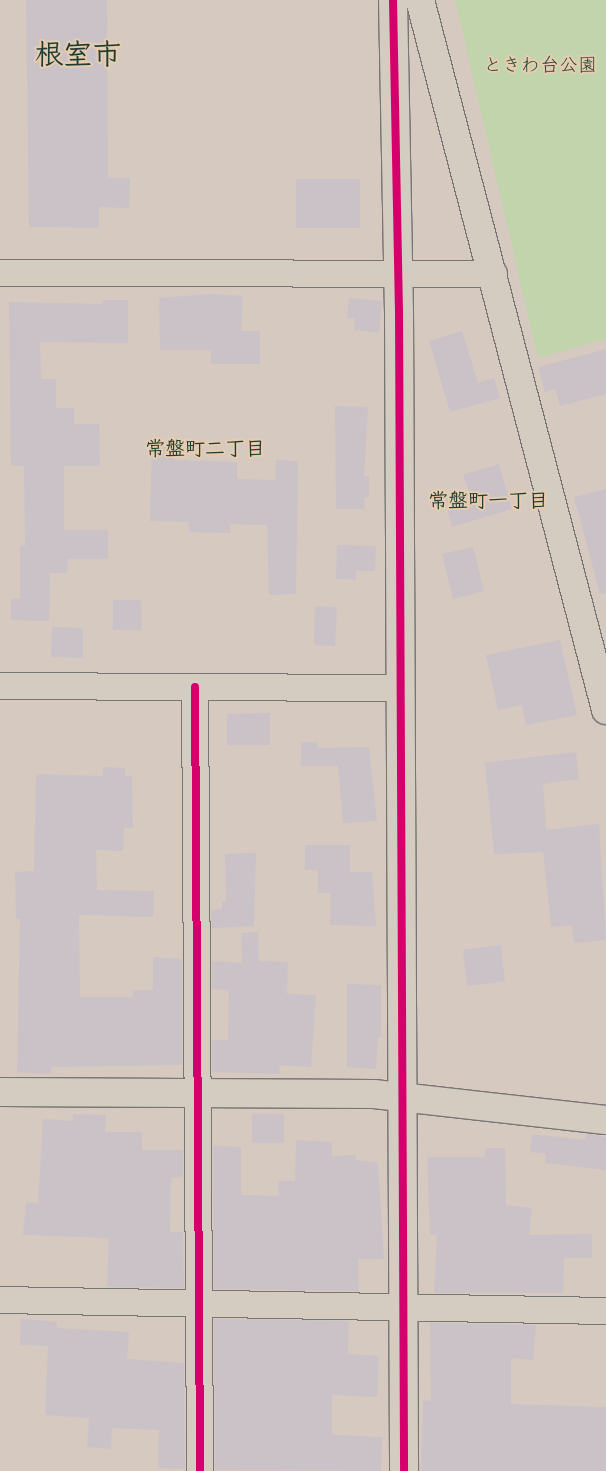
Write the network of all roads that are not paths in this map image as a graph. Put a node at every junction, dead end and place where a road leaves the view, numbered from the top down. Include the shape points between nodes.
1 (393, 0) edge
2 (420, 0) edge
3 (0, 273) edge
4 (396, 274) junction
5 (494, 274) junction
6 (0, 686) edge
7 (195, 686) junction
8 (399, 688) junction
9 (606, 710) edge
10 (0, 1092) edge
11 (200, 1094) junction
12 (403, 1095) junction
13 (606, 1120) edge
14 (0, 1300) edge
15 (200, 1303) junction
16 (403, 1305) junction
17 (606, 1311) edge
18 (200, 1471) edge
19 (404, 1471) edge

1 - 4 street
2 - 5 street
3 - 4 street
4 - 5 street
4 - 8 street
5 - 9 street
6 - 7 street
7 - 8 street
7 - 11 street
8 - 12 street
10 - 11 street
11 - 12 street
11 - 15 street
12 - 13 street
12 - 16 street
14 - 15 street
15 - 16 street
15 - 18 street
16 - 17 street
16 - 19 street

